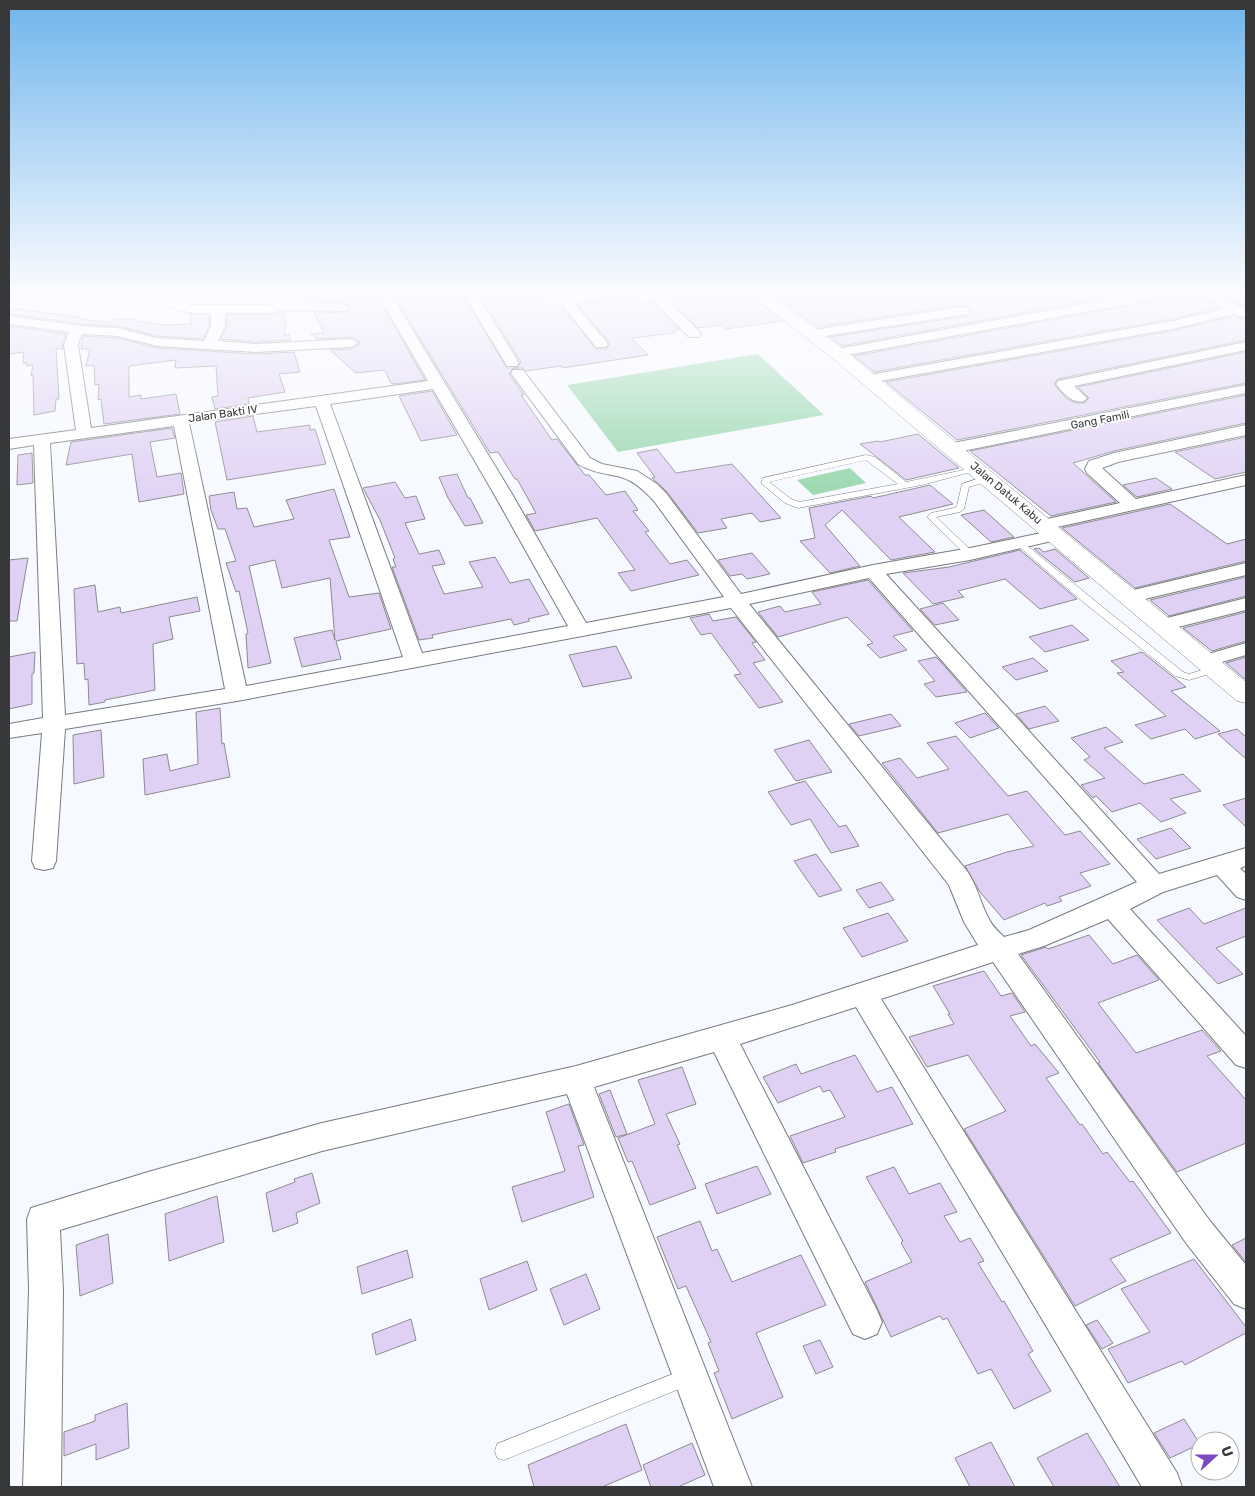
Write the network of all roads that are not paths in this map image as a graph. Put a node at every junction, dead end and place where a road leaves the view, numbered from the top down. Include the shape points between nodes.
1 (74, 366) edge
2 (427, 366) edge
3 (514, 366) edge
4 (853, 366) edge
5 (943, 366) edge
6 (1151, 366) edge
7 (869, 379) junction
8 (438, 384) junction
9 (1246, 390) edge
10 (1079, 398) dead end
11 (322, 401) junction
12 (181, 420) junction
13 (1246, 430) edge
14 (84, 434) junction
15 (42, 440) junction
16 (9, 444) edge
17 (953, 448) junction
18 (983, 473) junction
19 (1246, 480) edge
20 (904, 485) junction
21 (1133, 506) junction
22 (1050, 530) junction
23 (1020, 543) junction
24 (970, 554) junction
25 (1246, 569) edge
26 (873, 571) junction
27 (1128, 597) junction
28 (736, 600) junction
29 (1246, 604) edge
30 (1162, 626) junction
31 (580, 630) junction
32 (1246, 649) edge
33 (414, 660) junction
34 (1210, 665) junction
35 (237, 694) junction
36 (1246, 694) edge
37 (54, 723) junction
38 (9, 731) edge
39 (44, 861) dead end
40 (1234, 862) edge
41 (1154, 886) junction
42 (1246, 890) edge
43 (1112, 906) junction
44 (1000, 950) junction
45 (863, 994) junction
46 (721, 1036) junction
47 (1246, 1056) edge
48 (576, 1078) junction
49 (1246, 1292) edge
50 (865, 1322) dead end
51 (690, 1377) junction
52 (504, 1451) dead end
53 (42, 1487) edge
54 (733, 1487) edge
55 (1163, 1487) edge

1 - 14 street
2 - 8 street
3 - 28 street via 584,461 598,469 632,475 650,486
4 - 7 street, Jalan Datuk Kabu
5 - 7 street
6 - 10 street via 1063,384
7 - 17 street, Jalan Datuk Kabu
8 - 11 street, Jalan Bakti IV
8 - 31 street
9 - 17 street, Gang Famili
11 - 12 street, Jalan Bakti IV
11 - 33 street
12 - 14 street, Jalan Bakti IV
12 - 35 street
13 - 21 street via 1095,464 1093,469
14 - 15 street, Jalan Bakti IV
15 - 16 street, Jalan Bakti IV
15 - 37 street
17 - 18 street, Jalan Datuk Kabu
18 - 20 lane
18 - 22 street, Jalan Datuk Kabu
18 - 24 lane via 979,480 965,486 962,504 957,510 931,517
19 - 21 street
20 - 20 lane via 798,505 788,502 765,484 766,480 866,457
21 - 22 street
22 - 23 street
22 - 27 street, Jalan Datuk Kabu
23 - 24 street
23 - 34 lane via 1179,674 1189,677
24 - 26 street
25 - 27 street
26 - 28 street
26 - 41 street
27 - 30 street, Jalan Datuk Kabu
28 - 31 street
28 - 44 street via 966,888 977,922
29 - 30 street
30 - 34 street, Jalan Datuk Kabu
31 - 33 street
32 - 34 street
33 - 35 street
34 - 36 street, Jalan Datuk Kabu
35 - 37 street
37 - 38 street
37 - 39 street
40 - 41 street
40 - 42 street
41 - 43 street
43 - 44 street via 1036,939
43 - 47 street
44 - 45 street
44 - 49 street via 1198,1232
45 - 46 street
45 - 55 street
46 - 48 street
46 - 50 street
48 - 51 street
48 - 53 street via 322,1137 43,1219 46,1290
51 - 52 lane
51 - 54 street

